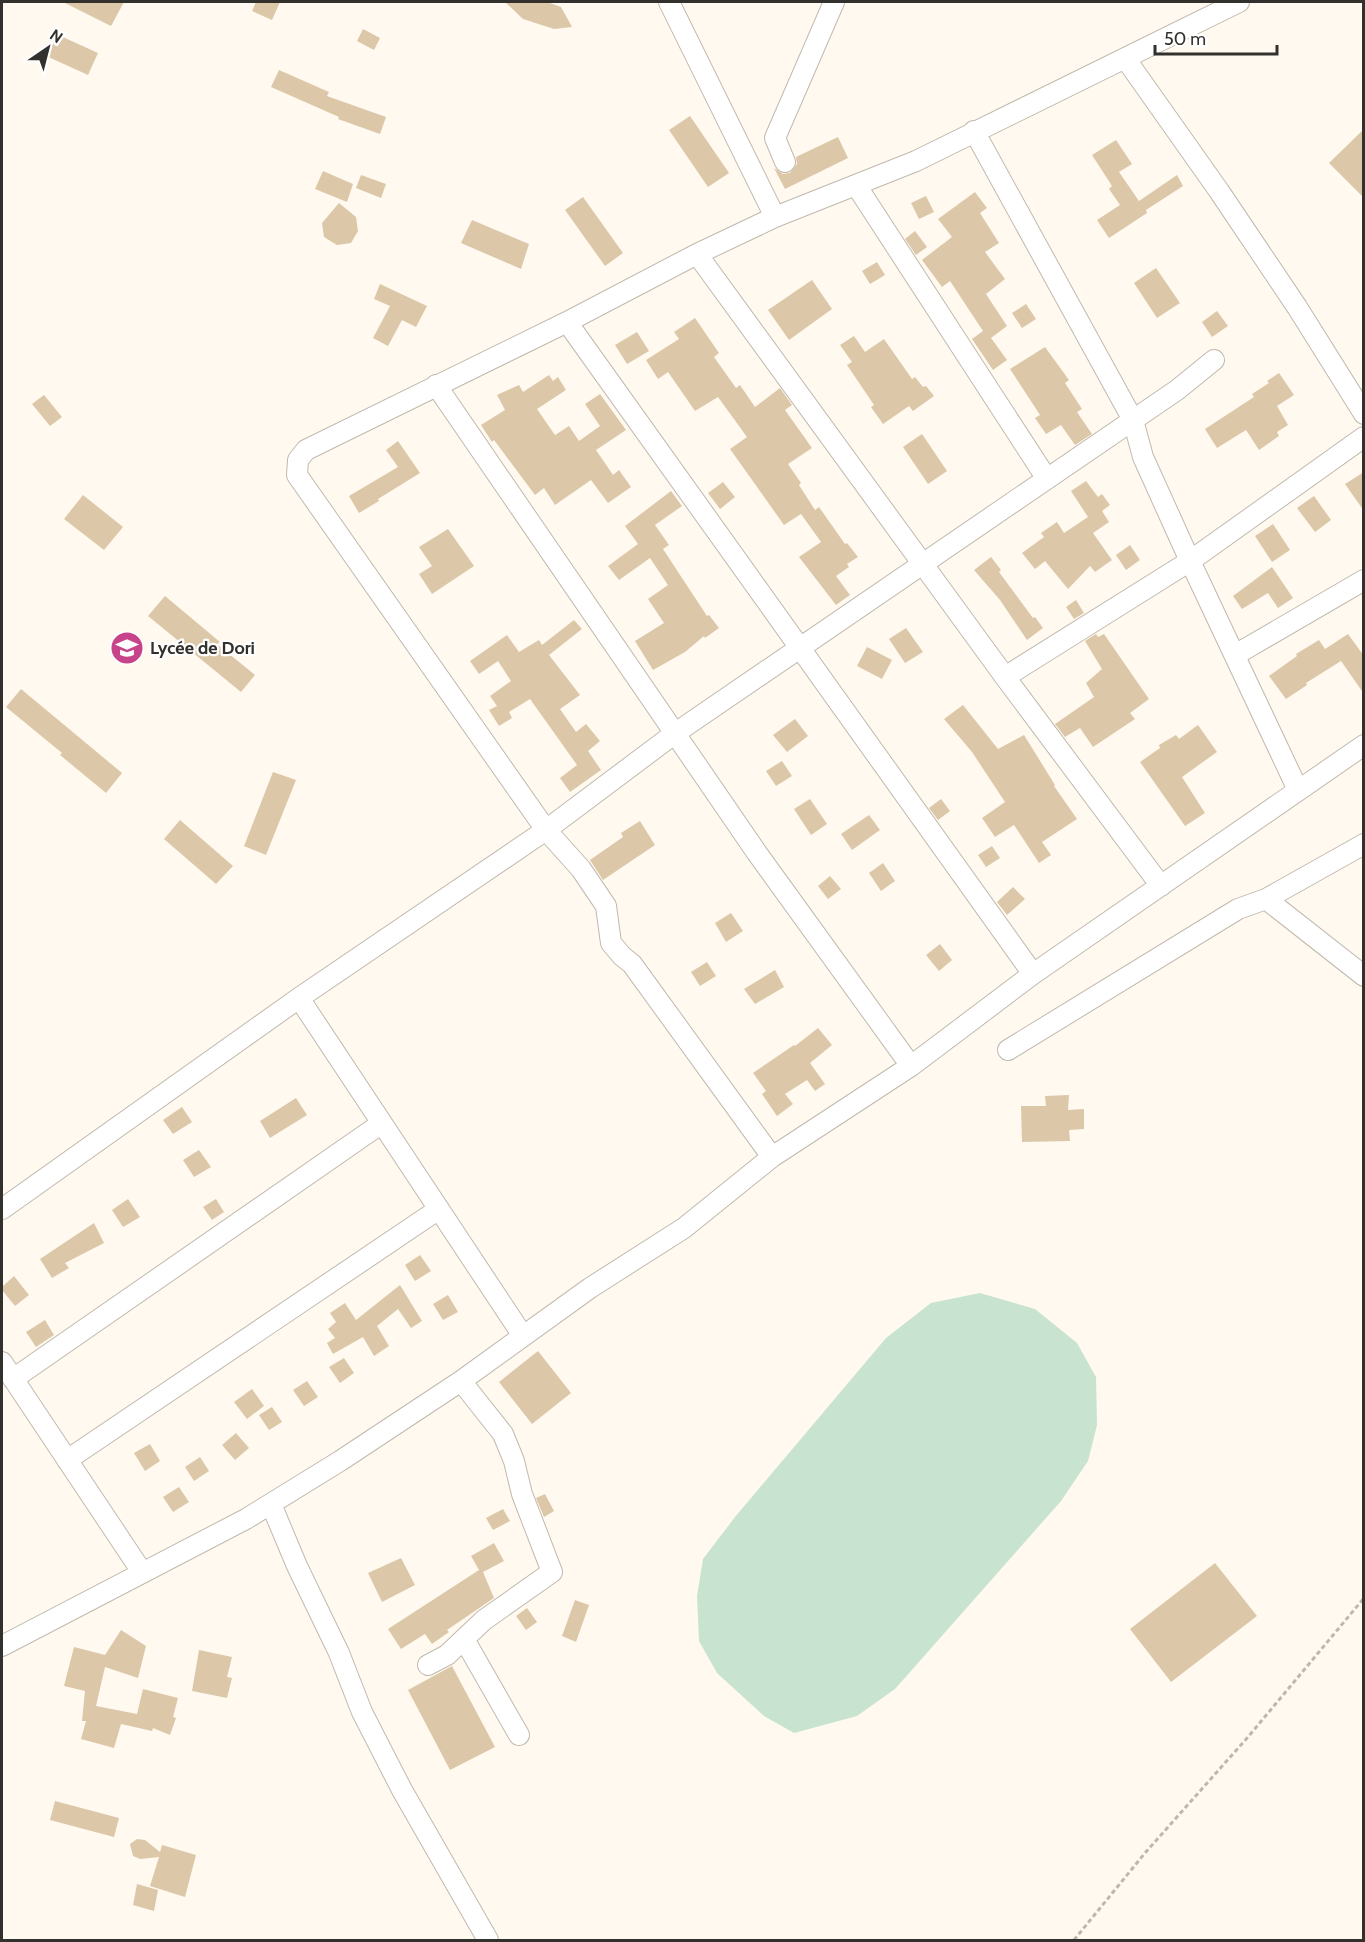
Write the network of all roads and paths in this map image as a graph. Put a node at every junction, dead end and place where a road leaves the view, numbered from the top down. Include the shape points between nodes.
1 (669, 2) edge
2 (834, 2) edge
3 (1239, 2) edge
4 (1125, 58) junction
5 (974, 132) junction
6 (785, 162) dead end
7 (856, 185) junction
8 (775, 217) junction
9 (697, 254) junction
10 (567, 322) junction
11 (1214, 360) dead end
12 (436, 385) junction
13 (1364, 414) edge
14 (1133, 420) junction
15 (1364, 437) edge
16 (1047, 479) junction
17 (1190, 561) junction
18 (924, 563) junction
19 (1364, 580) edge
20 (800, 648) junction
21 (1235, 655) junction
22 (1005, 677) junction
23 (674, 734) junction
24 (1364, 745) edge
25 (1298, 790) junction
26 (546, 830) junction
27 (1364, 844) edge
28 (1161, 886) junction
29 (1266, 899) junction
30 (1032, 974) junction
31 (1364, 976) edge
32 (299, 998) junction
33 (1008, 1050) dead end
34 (911, 1066) junction
35 (382, 1123) junction
36 (772, 1157) junction
37 (2, 1209) edge
38 (439, 1209) junction
39 (523, 1336) junction
40 (2, 1362) edge
41 (13, 1379) junction
42 (461, 1381) junction
43 (67, 1460) junction
44 (271, 1504) junction
45 (142, 1572) junction
46 (1364, 1598) edge
47 (464, 1639) junction
48 (2, 1646) edge
49 (428, 1665) dead end
50 (519, 1735) dead end
51 (488, 1941) edge
52 (1074, 1941) edge

1 - 8 street
2 - 6 street via 775,138
3 - 4 street
4 - 5 street
4 - 13 street via 1291,297
5 - 7 street
5 - 14 street
7 - 8 street
7 - 16 street
8 - 9 street
9 - 10 street
9 - 18 street
10 - 12 street
10 - 20 street
11 - 14 street
12 - 23 street
12 - 26 street via 306,450 298,460 297,475
14 - 16 street
14 - 17 street via 1143,457
15 - 17 street
16 - 18 street
17 - 21 street
17 - 22 street
18 - 20 street
18 - 22 street
19 - 21 street
20 - 23 street
20 - 30 street
21 - 25 street
22 - 28 street
23 - 26 street
23 - 34 street
24 - 25 street
25 - 28 street
26 - 32 street
26 - 36 street via 581,869 606,906 611,943 632,964
27 - 29 street
28 - 30 street
29 - 31 street
29 - 33 street via 1238,909
30 - 34 street
32 - 35 street
32 - 37 street
34 - 36 street
35 - 38 street
35 - 41 street
36 - 39 street via 684,1228
38 - 39 street
38 - 43 street
39 - 42 street
40 - 41 street
41 - 43 street
42 - 44 street
42 - 47 street via 503,1434 552,1572 484,1620
43 - 45 street
44 - 45 street
44 - 51 street via 362,1712
45 - 48 street
46 - 52 path
47 - 49 street via 447,1655
47 - 50 street

